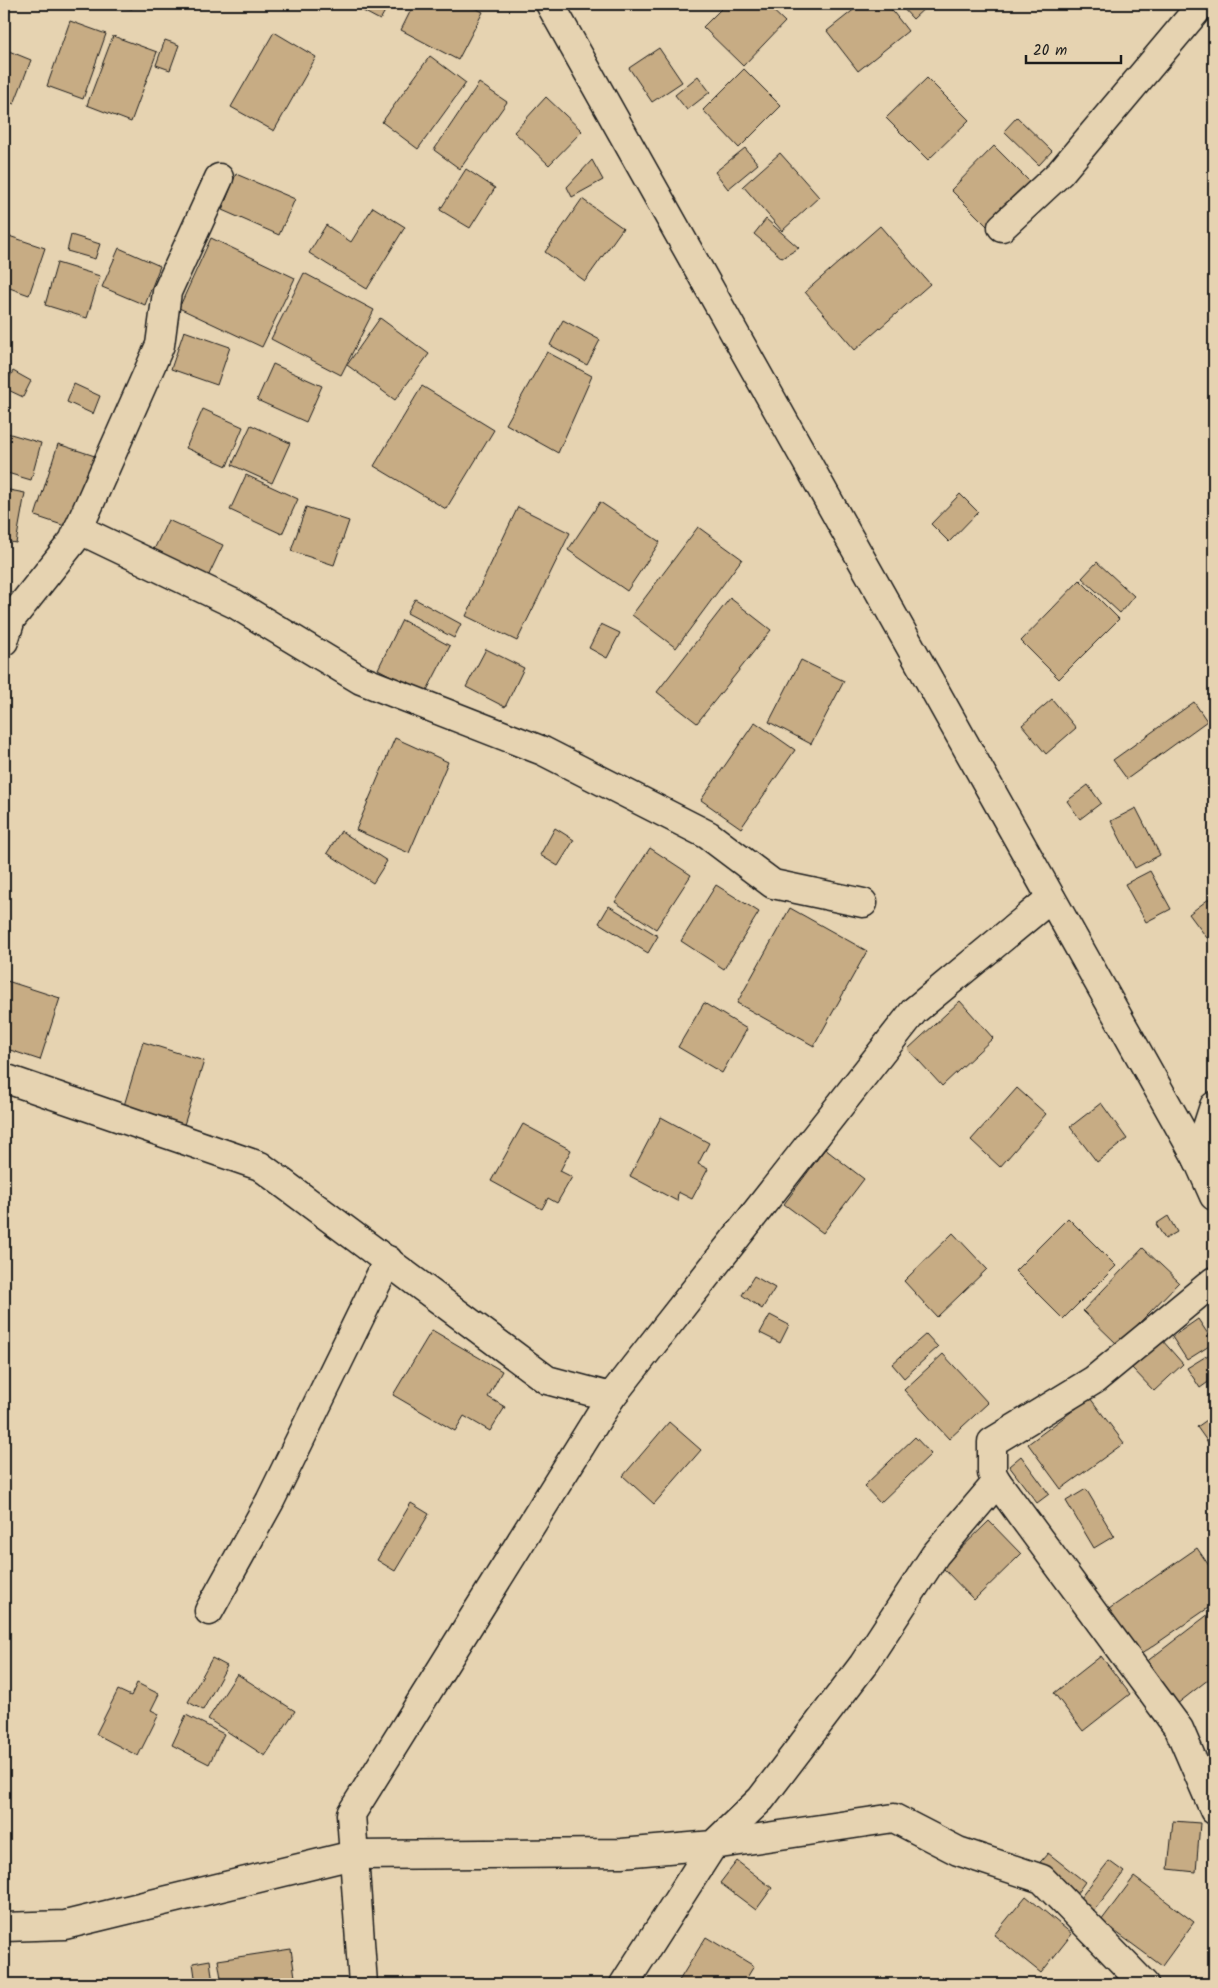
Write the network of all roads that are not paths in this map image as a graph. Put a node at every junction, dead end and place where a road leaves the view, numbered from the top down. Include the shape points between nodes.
1 (550, 4) edge
2 (1202, 4) edge
3 (220, 178) dead end
4 (1002, 227) dead end
5 (78, 529) junction
6 (4, 641) edge
7 (1051, 898) junction
8 (863, 903) dead end
9 (4, 1078) edge
10 (1214, 1106) edge
11 (1197, 1158) junction
12 (1214, 1196) edge
13 (388, 1260) junction
14 (1214, 1281) edge
15 (611, 1397) junction
16 (997, 1482) junction
17 (209, 1611) dead end
18 (1214, 1810) edge
19 (713, 1844) junction
20 (354, 1855) junction
21 (4, 1927) edge
22 (363, 1984) edge
23 (624, 1984) edge
24 (1144, 1984) edge

1 - 7 street
2 - 4 street via 1060,173
3 - 5 street via 167,292 160,345
5 - 6 street via 73,541 11,619
5 - 8 street via 235,604 361,680 543,750 708,835 773,884
7 - 11 street
7 - 15 street via 914,1011
9 - 13 street via 260,1166
10 - 11 street
11 - 12 street
13 - 15 street via 547,1380
13 - 17 street via 270,1501
14 - 16 street via 1094,1380 992,1442 992,1473
15 - 20 street via 351,1814
16 - 18 street via 1179,1729
16 - 19 street via 934,1555 863,1665 762,1799
19 - 20 street via 622,1853
19 - 23 street
19 - 24 street via 894,1818 958,1851 1042,1879
20 - 21 street via 65,1925
20 - 22 street

